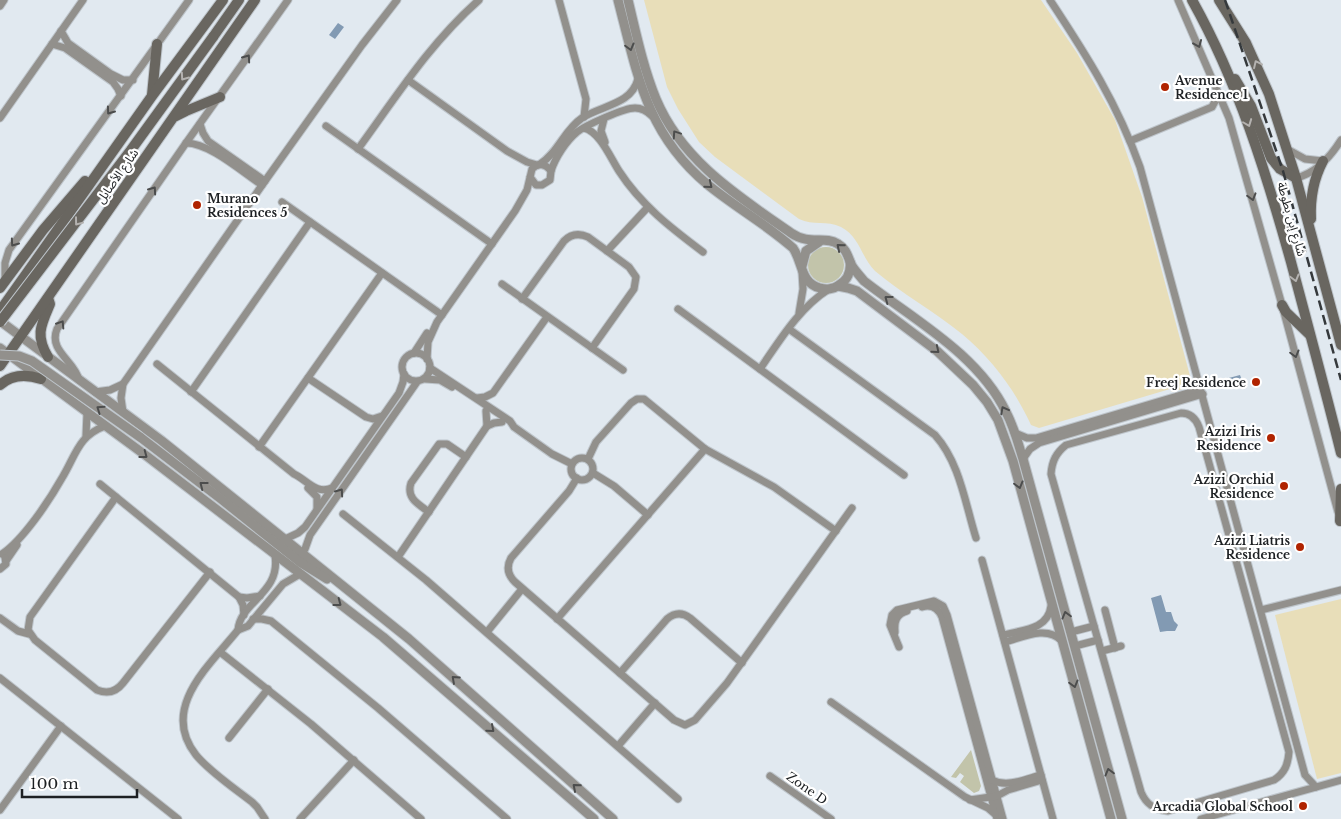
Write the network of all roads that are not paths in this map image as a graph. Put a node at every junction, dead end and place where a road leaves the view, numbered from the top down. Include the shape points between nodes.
1 (4, 0) edge
2 (83, 0) edge
3 (189, 0) edge
4 (223, 0) edge
5 (239, 0) edge
6 (255, 0) edge
7 (288, 0) edge
8 (397, 0) edge
9 (479, 0) edge
10 (559, 0) edge
11 (618, 0) edge
12 (628, 0) edge
13 (1050, 0) edge
14 (1178, 0) edge
15 (1192, 0) edge
16 (1219, 0) edge
17 (0, 6) edge
18 (61, 31) junction
19 (52, 44) junction
20 (157, 44) junction
21 (1221, 57) junction
22 (638, 79) junction
23 (133, 80) junction
24 (408, 80) junction
25 (1219, 94) junction
26 (121, 96) junction
27 (152, 96) junction
28 (220, 97) junction
29 (586, 99) junction
30 (607, 107) junction
31 (1212, 107) junction
32 (598, 110) junction
33 (1226, 111) junction
34 (652, 116) junction
35 (584, 117) junction
36 (608, 117) junction
37 (0, 118) edge
38 (170, 122) junction
39 (200, 124) junction
40 (326, 126) dead end
41 (584, 128) junction
42 (1341, 140) edge
43 (1130, 141) junction
44 (186, 143) junction
45 (358, 149) junction
46 (1288, 149) junction
47 (113, 151) junction
48 (507, 151) junction
49 (609, 154) junction
50 (1323, 161) junction
51 (539, 165) junction
52 (551, 171) junction
53 (530, 176) junction
54 (1296, 178) junction
55 (263, 183) junction
56 (542, 186) junction
57 (282, 202) dead end
58 (648, 208) junction
59 (515, 211) junction
60 (310, 222) junction
61 (825, 241) junction
62 (1313, 242) junction
63 (492, 244) junction
64 (607, 251) junction
65 (703, 252) dead end
66 (850, 261) junction
67 (802, 269) junction
68 (382, 273) junction
69 (502, 284) dead end
70 (2, 286) edge
71 (834, 288) junction
72 (48, 297) junction
73 (522, 299) junction
74 (1282, 305) junction
75 (0, 310) edge
76 (678, 310) dead end
77 (442, 315) junction
78 (798, 316) junction
79 (548, 317) junction
80 (0, 322) edge
81 (437, 322) junction
82 (1338, 326) edge
83 (789, 329) junction
84 (20, 337) junction
85 (1313, 342) junction
86 (1341, 345) edge
87 (592, 348) junction
88 (3, 353) edge
89 (414, 353) junction
90 (48, 357) junction
91 (427, 359) junction
92 (157, 364) dead end
93 (0, 366) edge
94 (430, 368) junction
95 (760, 369) junction
96 (623, 370) dead end
97 (404, 374) junction
98 (308, 378) junction
99 (41, 379) junction
100 (425, 379) junction
101 (80, 380) junction
102 (417, 382) junction
103 (122, 384) junction
104 (0, 385) edge
105 (459, 388) junction
106 (95, 392) junction
107 (191, 392) junction
108 (1202, 392) junction
109 (493, 393) junction
110 (477, 398) junction
111 (345, 404) junction
112 (490, 410) junction
113 (123, 412) junction
114 (87, 413) junction
115 (382, 416) junction
116 (502, 422) junction
117 (105, 426) junction
118 (487, 426) junction
119 (514, 427) junction
120 (1015, 433) junction
121 (370, 434) junction
122 (86, 436) junction
123 (259, 447) junction
124 (705, 449) junction
125 (1341, 453) edge
126 (466, 457) junction
127 (588, 459) junction
128 (1024, 459) junction
129 (572, 464) junction
130 (592, 473) junction
131 (294, 474) junction
132 (904, 475) dead end
133 (577, 478) junction
134 (100, 484) dead end
135 (332, 488) junction
136 (1341, 489) edge
137 (116, 497) junction
138 (852, 508) dead end
139 (315, 512) junction
140 (428, 512) junction
141 (343, 514) dead end
142 (648, 516) junction
143 (320, 520) junction
144 (1340, 523) edge
145 (836, 531) junction
146 (976, 538) dead end
147 (283, 540) junction
148 (301, 554) junction
149 (3, 556) edge
150 (275, 556) junction
151 (398, 557) junction
152 (982, 560) dead end
153 (0, 569) edge
154 (210, 572) junction
155 (300, 574) junction
156 (1253, 580) junction
157 (1242, 583) junction
158 (341, 585) junction
159 (522, 589) junction
160 (1341, 590) edge
161 (262, 594) junction
162 (239, 596) junction
163 (271, 598) junction
164 (1258, 598) junction
165 (1247, 601) junction
166 (1052, 603) junction
167 (266, 605) junction
168 (1261, 610) junction
169 (244, 615) junction
170 (1092, 615) junction
171 (0, 618) edge
172 (253, 619) junction
173 (558, 619) junction
174 (271, 621) junction
175 (1094, 626) junction
176 (238, 630) junction
177 (487, 632) junction
178 (1071, 632) junction
179 (30, 634) junction
180 (895, 634) junction
181 (1004, 638) junction
182 (1098, 640) junction
183 (1062, 641) junction
184 (1075, 646) junction
185 (899, 647) dead end
186 (1102, 651) junction
187 (220, 652) junction
188 (742, 663) junction
189 (620, 673) junction
190 (0, 678) edge
191 (268, 689) junction
192 (831, 702) dead end
193 (655, 703) junction
194 (61, 726) junction
195 (229, 738) dead end
196 (618, 746) junction
197 (354, 760) junction
198 (1305, 774) junction
199 (770, 776) dead end
200 (1042, 777) junction
201 (992, 780) junction
202 (1341, 780) edge
203 (1316, 787) junction
204 (1302, 791) junction
205 (994, 796) junction
206 (678, 799) dead end
207 (970, 800) junction
208 (0, 810) edge
209 (999, 818) edge
210 (178, 819) edge
211 (265, 819) edge
212 (300, 819) edge
213 (421, 819) edge
214 (507, 819) edge
215 (594, 819) edge
216 (613, 819) edge
217 (832, 819) edge
218 (1053, 819) edge
219 (1111, 819) edge
220 (1122, 819) edge
221 (1200, 819) edge

1 - 17 street
2 - 18 street
3 - 20 street
4 - 27 main road, شارع الأصايل
5 -> 80 main road, bridge via 131,150
6 - 38 main road, شارع الأصايل
28 -> 7 street
8 - 55 street
9 - 24 street via 437,41
10 - 29 street
11 -> 22 street
61 -> 12 street via 808,241 794,235 716,179 688,151 670,127 657,101
13 - 43 street via 1101,79
14 -> 25 street
15 - 21 main road, شارع إبن بطوطة
46 -> 16 main road, شارع إبن بطوطة via 1254,59
18 - 19 street
18 - 23 street via 68,43 110,74 123,80
19 - 26 street via 65,48 113,82
19 - 37 street
20 - 23 street
20 - 27 main road
21 - 54 main road via 1247,98 1271,158 1280,169
21 -> 85 main road, شارع إبن بطوطة via 1272,193
22 - 30 street via 629,96
22 - 34 street
23 - 26 street
24 - 45 street
24 - 48 street
25 - 31 street
25 - 33 street
26 -> 70 street via 9,250
27 - 47 main road, شارع الأصايل
28 - 38 main road via 186,111
28 - 39 street
29 - 32 street
29 - 35 street
30 - 32 street
30 - 36 street
31 - 33 street
31 - 43 street
32 - 35 street
33 -> 74 street
34 - 36 street via 636,108
34 -> 67 street via 671,147 695,174 793,248
35 - 51 street
36 - 41 street
36 - 49 street via 601,131
38 - 72 main road, شارع الأصايل
39 - 44 street
39 - 55 street via 208,141
40 - 45 street
41 - 49 street via 596,134
41 - 52 street via 569,141
42 - 50 street
43 - 108 street via 1144,180
44 - 55 street via 208,149
101 -> 44 street via 74,366 56,346 57,329
45 - 63 street
46 - 50 street via 1306,160
46 - 54 main road, شارع إبن بطوطة
47 - 70 main road via 57,212
47 - 75 main road, شارع الأصايل
48 - 51 street
48 - 53 street via 526,167
49 - 58 street
50 - 54 street via 1309,174
50 - 62 main road via 1311,197
51 - 52 street via 545,165
51 - 53 street via 532,169
52 - 56 street via 550,180
53 - 56 street via 536,185
53 - 59 street via 527,190
54 - 62 main road, شارع إبن بطوطة
55 - 103 street
56 - 59 street
57 - 60 street
58 - 64 street
58 - 65 street
59 - 63 street
60 - 68 street
60 - 107 street
66 -> 61 street via 838,244
61 - 67 street via 814,243 806,251
62 - 82 main road, شارع إبن بطوطة
63 - 77 street
64 - 73 street via 584,236 567,238
64 - 87 street via 632,270 636,281 634,290
66 - 71 street via 848,276
120 -> 66 street via 995,393 972,365 864,281
67 - 71 street via 811,284
67 - 78 street via 803,289
68 - 77 street
68 - 98 street
69 - 73 street
71 - 78 street via 816,298
71 -> 166 street via 857,291 937,351 987,402 1010,452
72 - 84 main road, شارع الأصايل
72 - 90 main road via 50,304 42,321 40,336
73 - 79 street
74 - 85 main road
74 -> 144 street
76 - 95 street
77 - 81 street
78 - 83 street
79 - 87 street
79 - 109 street
80 - 84 street
81 - 89 street
81 - 91 street via 428,342
82 - 86 main road, شارع إبن بطوطة
83 - 95 street
83 - 146 street via 939,439 953,462
84 - 88 main road, شارع الأصايل
84 - 90 street
85 - 125 main road, شارع إبن بطوطة
87 - 96 street
88 - 93 main road, شارع الأصايل
88 - 99 street
158 -> 88 street, bridge via 301,563 140,437 32,361
89 - 91 street
89 - 97 street via 404,360
90 - 101 street
91 - 94 street
92 - 107 street
94 - 100 street
94 - 105 street
95 - 132 street
97 - 102 street
97 - 115 street via 401,389
98 - 111 street
98 - 123 street
99 - 104 main road via 15,376
99 - 114 street
100 - 102 street
100 - 105 street via 440,380
101 - 106 street
143 -> 102 street
103 - 106 street
103 - 113 street
105 - 110 street
105 - 112 street
106 - 113 street
107 - 123 street
108 - 120 street via 1036,438
108 - 128 street via 1039,443
108 - 156 street
109 - 110 street
109 - 112 street
110 - 112 street
111 - 115 street via 369,418
111 - 121 street via 367,422
112 - 116 street
112 - 118 street
112 - 119 street via 510,421
113 - 147 street
114 - 117 street
114 - 122 street
115 - 121 street
116 - 118 street
116 - 119 street
117 - 122 street
117 -> 150 street
118 - 126 street
119 - 129 street
120 - 128 street
121 - 135 street
122 - 149 street via 60,481 20,538
123 - 131 street
124 - 127 street via 648,400 641,399 634,400 625,409 596,442
124 - 142 street
124 - 145 street via 774,487
126 - 140 street
126 - 140 street via 447,444 440,444 410,483 410,496
127 - 129 street via 579,458
127 - 130 street
178 -> 128 street
129 - 133 street
130 - 133 street via 588,478
130 - 142 street via 614,486
131 - 135 street via 318,490
131 - 139 street via 315,494 318,501
133 - 159 street via 509,562 509,575
134 - 137 street
135 - 139 street
136 - 144 main road
137 - 154 street
137 - 179 street via 30,617
138 - 145 street
139 - 143 street
139 - 147 street via 301,530
140 - 151 street
141 - 151 street
142 - 173 street
143 - 148 street
145 - 188 street
147 - 148 street
148 - 158 street
149 - 153 street via 5,566
150 - 155 street
150 - 161 street via 275,576
151 - 177 street
152 - 181 street
154 - 162 street
154 - 179 street via 123,683 113,691 97,690
155 - 163 street via 283,584
155 -> 215 street via 398,649
156 - 157 street
156 - 164 street
157 - 165 street
157 - 170 street via 1199,427 1194,418 1181,413 1073,442 1055,456 1051,474
216 -> 158 street via 434,661
159 - 173 street
159 - 177 street
160 - 168 street
161 - 162 street via 247,598
161 - 163 street
161 - 169 street
162 - 169 street via 244,605
163 - 167 street
164 - 165 street
164 - 168 street
165 - 186 street via 1289,752 1286,766 1274,780 1168,811 1152,807 1141,792
166 - 181 street via 1048,618 1041,626
166 - 183 street
167 - 172 street
167 - 174 street
168 - 198 street
169 - 176 street
170 - 175 street
170 - 186 street via 1107,608 1118,647
171 - 179 street
172 - 174 street
172 - 176 street via 245,628
173 - 189 street
174 - 214 street
175 - 178 street
175 - 182 street
176 - 187 street
177 - 196 street
178 - 184 street
180 - 185 street
180 - 201 street via 890,622 897,610 931,601 943,606
180 - 205 street via 894,623 903,612 927,606 940,613
181 - 183 street via 1042,632 1055,635
181 - 200 street
182 - 184 street
182 - 186 street
183 -> 219 street
220 -> 184 street
187 - 191 street
187 - 211 street via 187,698 184,731 200,760 257,807
188 - 189 street via 690,618 676,614 666,619
188 - 193 street via 692,722 677,722
189 - 193 street
190 - 194 street
191 - 195 street
191 - 197 street
192 - 207 street
193 - 196 street
194 - 208 street
194 - 210 street
196 - 206 street
197 - 212 street
197 - 213 street
198 - 203 street
198 - 204 street
199 - 217 street, Zone D
200 - 201 street via 1006,784
200 - 205 street
200 - 218 street
201 - 205 street
202 - 203 street
203 - 204 street
204 - 221 street
205 - 207 street
205 - 209 street
207 - 209 street via 988,808

